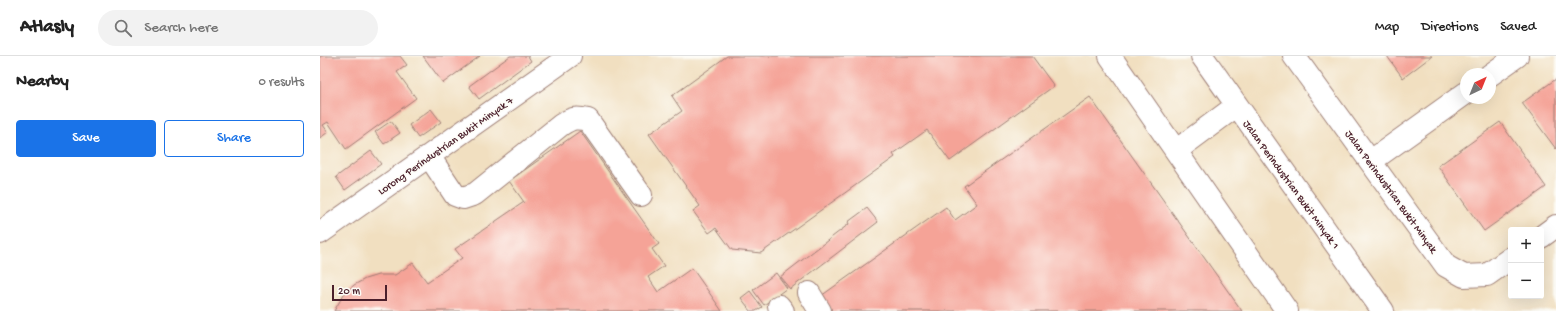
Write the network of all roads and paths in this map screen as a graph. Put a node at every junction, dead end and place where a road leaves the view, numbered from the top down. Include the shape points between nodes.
1 (570, 56) edge
2 (1110, 56) edge
3 (1202, 56) edge
4 (1294, 56) edge
5 (1517, 56) edge
6 (1496, 71) edge
7 (1460, 97) edge
8 (1236, 106) junction
9 (1177, 150) junction
10 (429, 156) junction
11 (1371, 161) junction
12 (641, 195) dead end
13 (1556, 226) edge
14 (320, 233) edge
15 (1544, 235) edge
16 (1508, 260) edge
17 (809, 293) dead end
18 (820, 311) edge
19 (1288, 311) edge
20 (1384, 311) edge

1 - 10 street, Lorong Perindustrian Bukit Minyak 7
2 - 9 street
3 - 8 street, Jalan Perindustrian Bukit Minyak 1
4 - 11 street, Jalan Perindustrian Bukit Minyak
5 - 6 street
7 - 11 street
8 - 9 street
8 - 20 street, Jalan Perindustrian Bukit Minyak 1
9 - 19 street
10 - 12 street via 455,196 463,198 475,194 560,125 570,119 588,120
10 - 14 street, Lorong Perindustrian Bukit Minyak 7
11 - 16 street, Jalan Perindustrian Bukit Minyak via 1446,266 1464,276 1487,275
13 - 15 street
17 - 18 street

